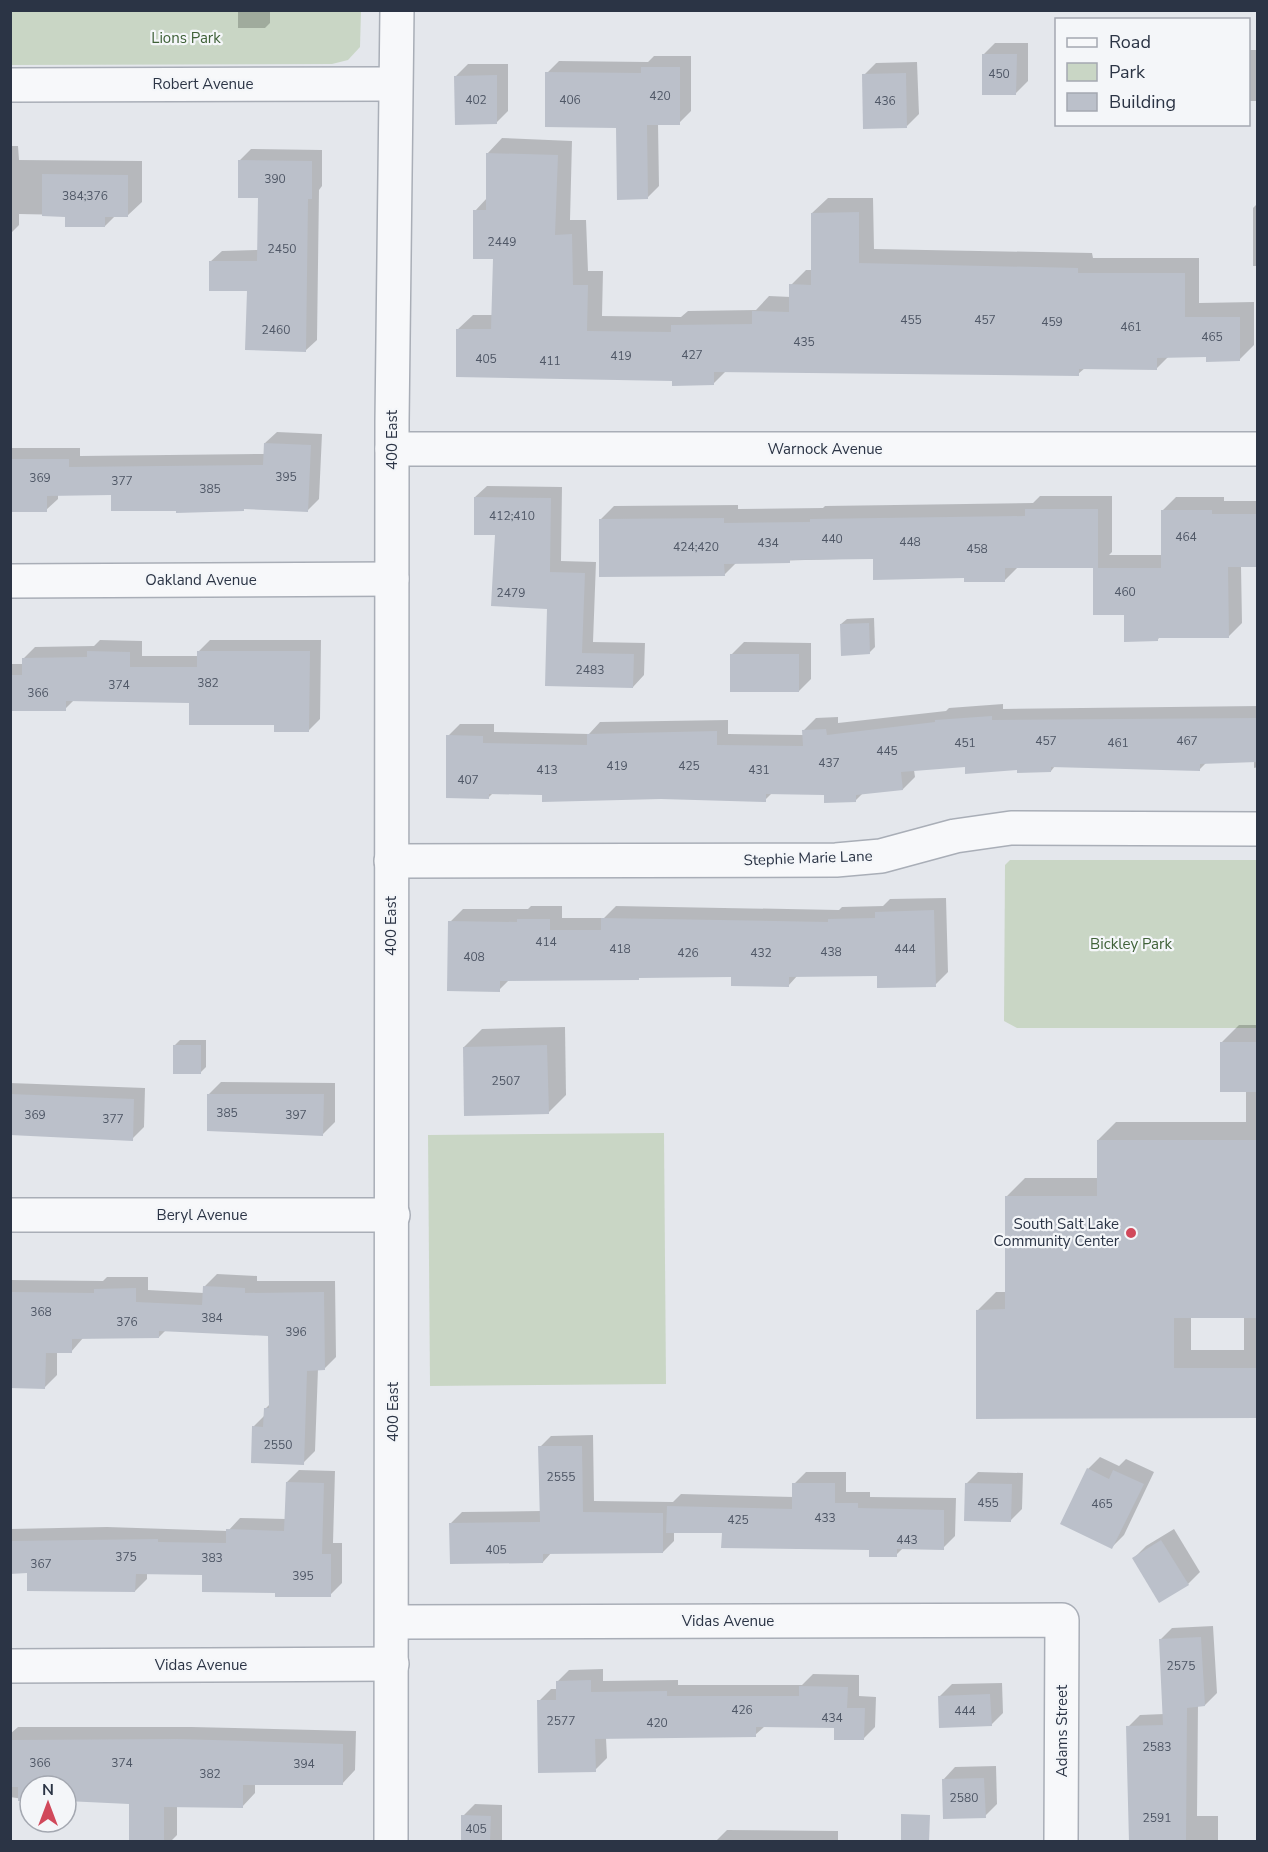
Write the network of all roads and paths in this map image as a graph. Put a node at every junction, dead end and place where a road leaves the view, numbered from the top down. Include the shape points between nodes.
1 (397, 10) edge
2 (395, 84) junction
3 (10, 85) edge
4 (392, 449) junction
5 (1257, 449) edge
6 (392, 579) junction
7 (10, 581) edge
8 (1257, 829) edge
9 (391, 861) junction
10 (10, 1215) edge
11 (393, 1215) junction
12 (1062, 1620) joint
13 (393, 1622) junction
14 (392, 1664) junction
15 (10, 1666) edge
16 (391, 1842) edge
17 (1061, 1842) edge

1 - 2 street, 400 East
2 - 3 street, Robert Avenue
2 - 4 street, 400 East
4 - 5 street, Warnock Avenue
4 - 6 street, 400 East
6 - 7 street, Oakland Avenue
6 - 9 street, 400 East
8 - 9 street, Stephie Marie Lane via 1011,828 954,836 880,856 836,860
9 - 11 street, 400 East
10 - 11 street, Beryl Avenue
11 - 13 street, 400 East
12 - 13 street, Vidas Avenue
12 - 17 street, Adams Street
13 - 14 street, 400 East
14 - 15 street, Vidas Avenue
14 - 16 street, 400 East

